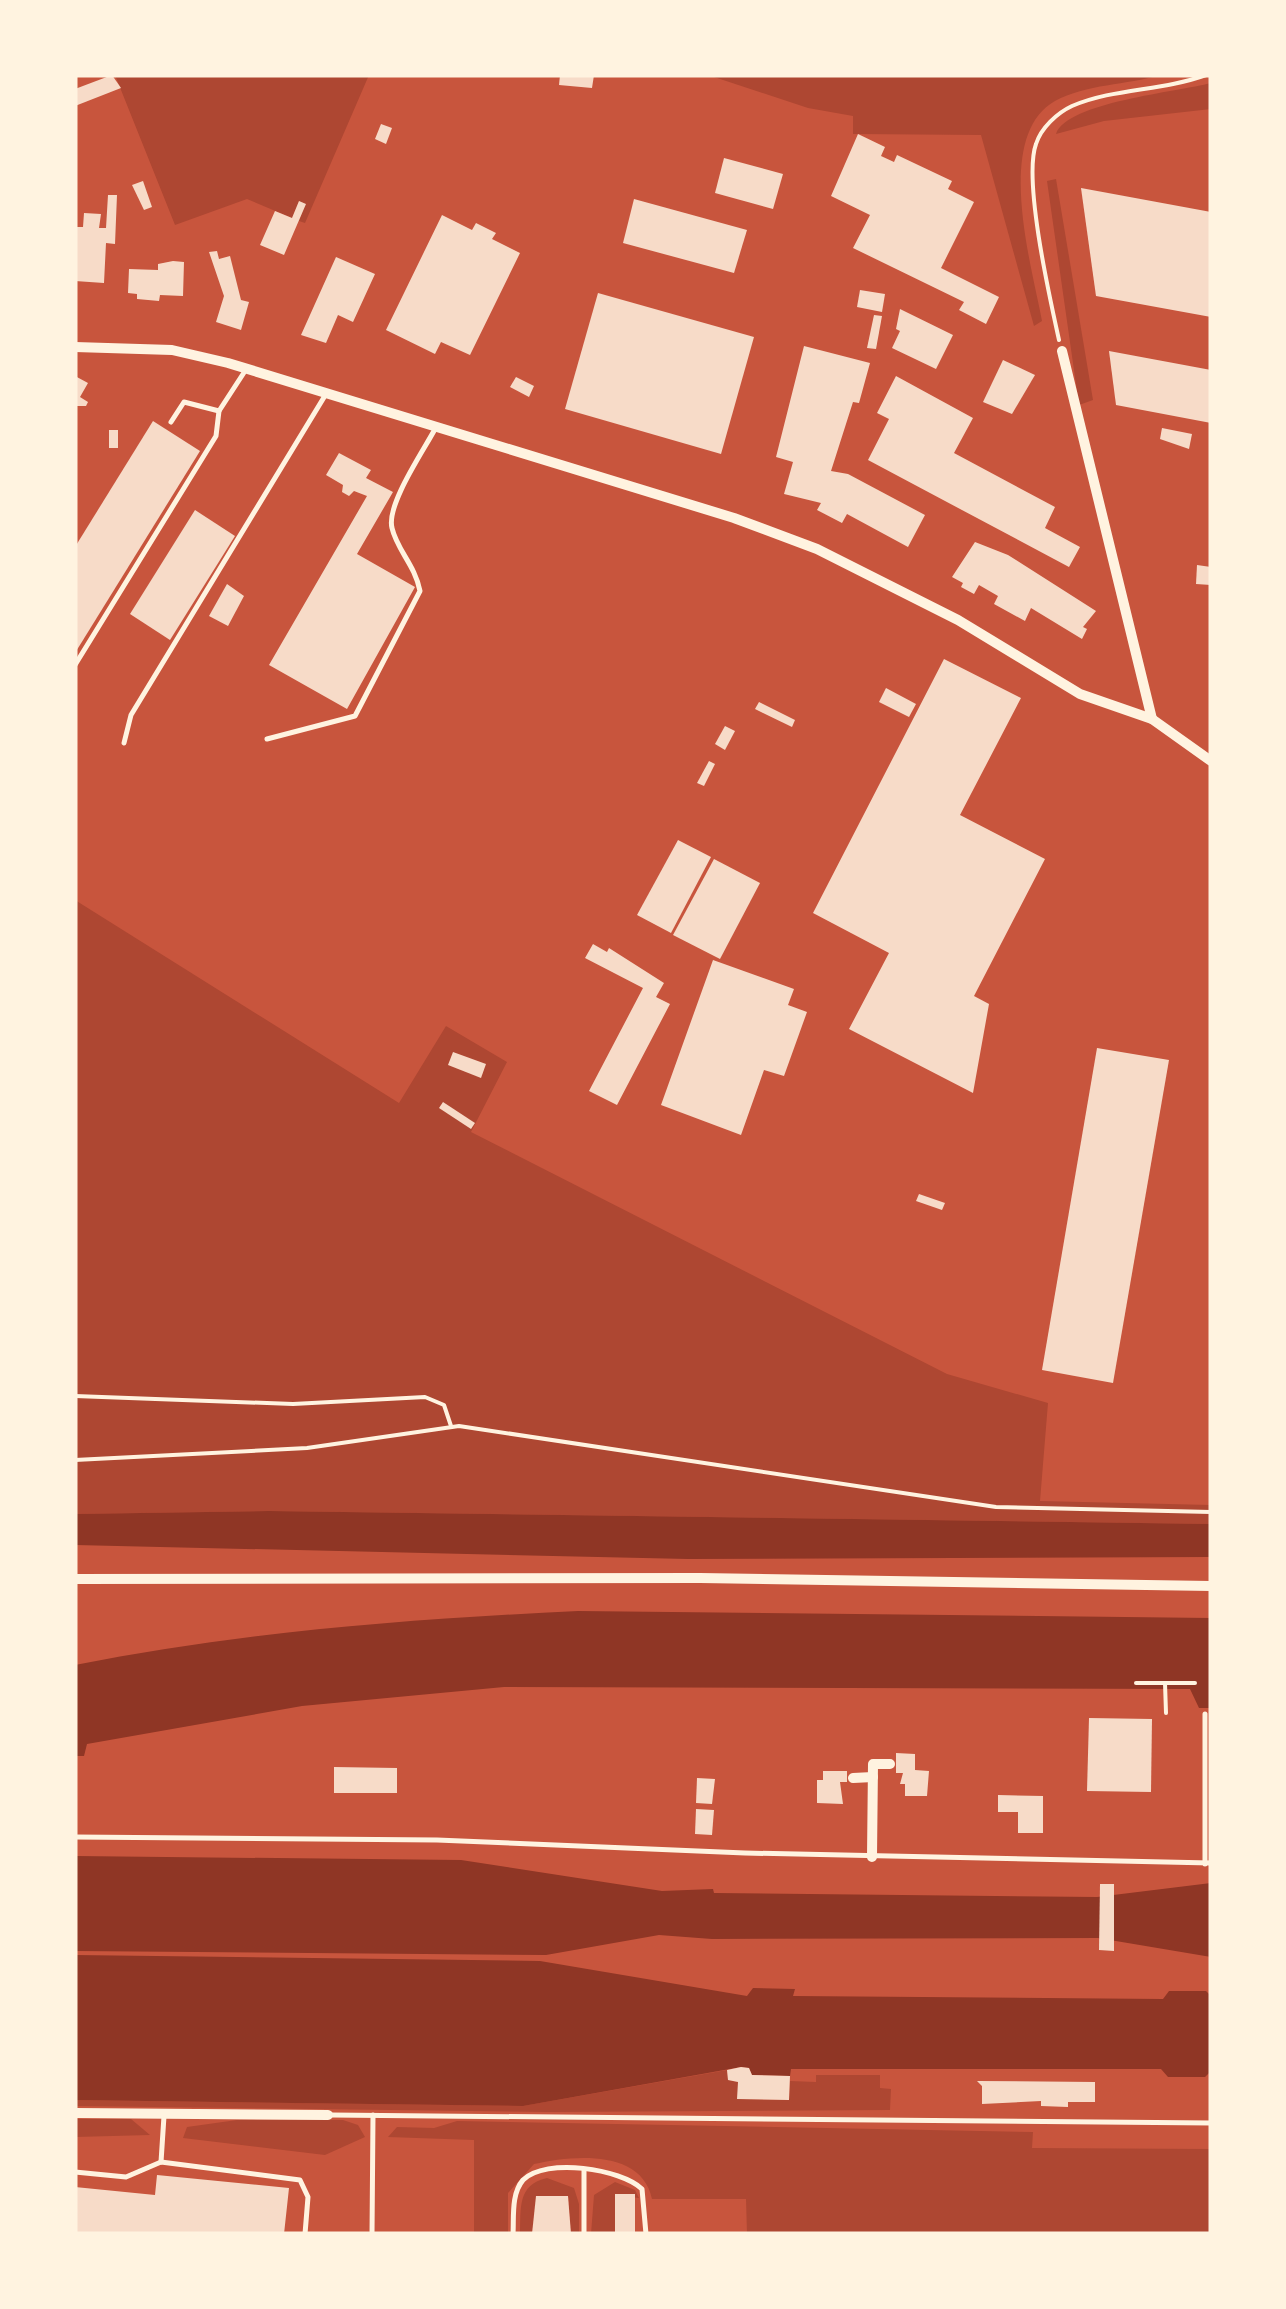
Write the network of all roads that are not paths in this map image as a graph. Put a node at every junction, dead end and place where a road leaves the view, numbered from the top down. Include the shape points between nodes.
1 (75, 347) edge
2 (1062, 351) road end
3 (247, 369) junction
4 (326, 394) junction
5 (219, 411) junction
6 (171, 422) dead end
7 (435, 428) junction
8 (75, 665) edge
9 (1152, 719) junction
10 (267, 740) dead end
11 (124, 744) dead end
12 (1211, 761) edge
13 (75, 1579) edge
14 (1211, 1586) edge
15 (1205, 1714) dead end
16 (890, 1764) dead end
17 (873, 1777) junction
18 (853, 1778) dead end
19 (75, 1837) edge
20 (872, 1857) junction
21 (1208, 1864) edge
22 (75, 2112) edge
23 (164, 2113) junction
24 (328, 2115) joint
25 (373, 2115) junction
26 (1211, 2122) edge
27 (161, 2162) junction
28 (584, 2170) junction
29 (75, 2172) edge
30 (305, 2234) edge
31 (372, 2234) edge
32 (513, 2234) edge
33 (584, 2234) edge
34 (646, 2234) edge

1 - 3 street via 172,350
2 - 9 street
3 - 4 street
3 - 5 lane
4 - 7 street
4 - 11 lane via 131,716
5 - 6 lane via 184,402
5 - 8 lane via 216,436
7 - 9 street via 817,549 958,620 1080,694
7 - 10 lane via 394,505 391,527 416,569 420,592 354,716
9 - 12 street
13 - 14 street
15 - 21 lane
16 - 17 street via 873,1764
17 - 18 street
17 - 20 street
19 - 20 lane via 438,1840
20 - 21 lane
22 - 23 street
23 - 24 street
23 - 27 lane
24 - 25 lane
25 - 26 lane
25 - 31 lane
27 - 29 lane via 126,2178
27 - 30 lane via 300,2180 308,2197
28 - 32 lane via 537,2171 523,2181 515,2194
28 - 33 lane
28 - 34 lane via 629,2177 642,2190

